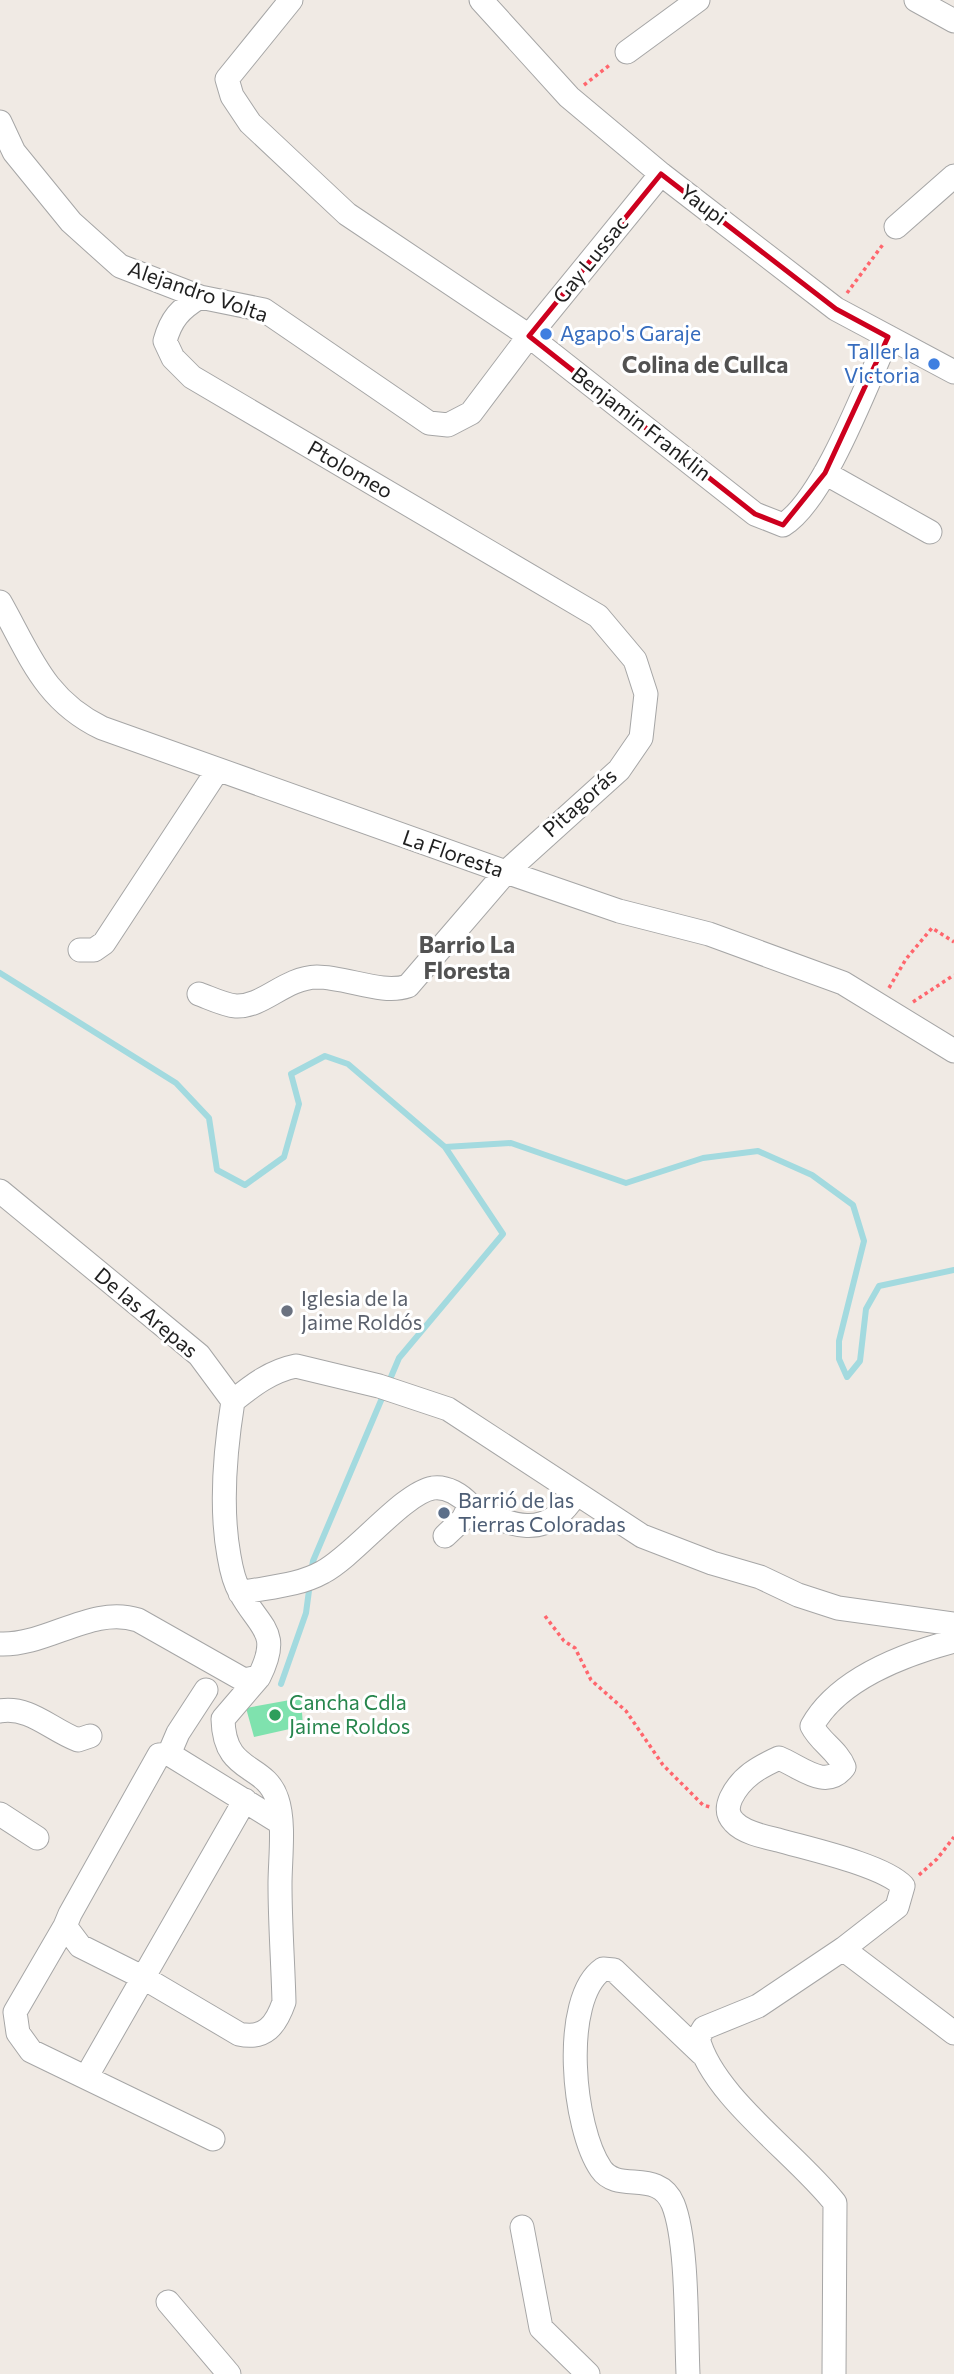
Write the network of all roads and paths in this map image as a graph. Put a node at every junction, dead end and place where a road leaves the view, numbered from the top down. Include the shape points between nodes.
1 (291, 0) edge
2 (481, 0) edge
3 (698, 0) edge
4 (916, 0) edge
5 (954, 21) edge
6 (627, 52) joint
7 (569, 96) junction
8 (0, 122) edge
9 (661, 174) junction
10 (954, 176) edge
11 (896, 227) joint
12 (200, 297) junction
13 (836, 309) junction
14 (529, 336) junction
15 (888, 337) junction
16 (954, 372) edge
17 (471, 413) joint
18 (825, 473) junction
19 (930, 532) dead end
20 (0, 601) edge
21 (598, 616) joint
22 (217, 771) junction
23 (506, 872) junction
24 (954, 942) edge
25 (80, 950) dead end
26 (954, 975) edge
27 (199, 994) dead end
28 (887, 1010) junction
29 (954, 1051) edge
30 (0, 1191) edge
31 (233, 1401) junction
32 (575, 1494) junction
33 (470, 1505) junction
34 (445, 1536) dead end
35 (240, 1594) junction
36 (545, 1616) dead end
37 (954, 1624) edge
38 (954, 1641) edge
39 (0, 1644) edge
40 (259, 1677) junction
41 (206, 1690) dead end
42 (0, 1710) edge
43 (90, 1736) dead end
44 (169, 1754) junction
45 (245, 1800) junction
46 (0, 1814) edge
47 (728, 1814) junction
48 (279, 1822) junction
49 (954, 1837) edge
50 (37, 1838) dead end
51 (903, 1886) junction
52 (65, 1926) junction
53 (843, 1949) junction
54 (144, 1978) junction
55 (954, 2033) edge
56 (701, 2053) junction
57 (92, 2067) dead end
58 (213, 2140) dead end
59 (522, 2227) dead end
60 (167, 2302) dead end
61 (229, 2374) edge
62 (588, 2374) edge
63 (688, 2374) edge
64 (834, 2374) edge

1 - 14 street, Benjamin Franklin via 227,79 250,123 347,214
2 - 7 street, Yaupi
3 - 6 street
4 - 5 street
6 - 7 path
7 - 9 street, Yaupi
8 - 12 street, Alejandro Volta via 14,152 71,222 120,266
9 - 13 street, Yaupi
9 - 14 street, Gay Lussac
10 - 11 street
11 - 13 path
12 - 17 street, Alejandro Volta via 264,310 429,423 448,425
12 - 21 street, Ptolomeo via 183,307 170,323 165,341 173,358 192,376
13 - 15 street, Yaupi
14 - 17 street, Gay Lussac
14 - 18 street, Benjamin Franklin via 769,521 783,525 792,519
15 - 16 street, Yaupi
15 - 18 street, Benjamin Franklin
18 - 19 street
20 - 22 street, La Floresta via 48,689 77,716
21 - 23 street, Pitagorás via 635,660 646,694 641,738 619,770
22 - 23 street, La Floresta
22 - 25 street via 104,943 94,950
23 - 27 street, Pitagorás via 408,986 384,989 350,979 297,978 250,1004 234,1006
23 - 28 street, La Floresta via 619,911 709,934 843,983
24 - 28 path via 932,928 906,958
26 - 28 path
28 - 29 street, La Floresta
30 - 31 street, De las Arepas via 199,1355
31 - 32 street via 281,1369 296,1366 386,1388 448,1409
31 - 35 street via 225,1488 229,1555
32 - 33 street via 564,1512 522,1528
32 - 37 street via 642,1536 798,1595 858,1612
33 - 34 street
33 - 35 street via 451,1490 434,1487 325,1572
35 - 40 street via 267,1630 271,1645
36 - 47 path via 575,1648 591,1680 638,1725 663,1765 703,1805
38 - 47 street via 926,1648 859,1681 818,1716 812,1726 825,1747 842,1760 839,1774 820,1778 779,1758 747,1776 734,1793
39 - 40 street via 46,1637 120,1614 244,1679
40 - 48 street via 223,1720 223,1732 235,1759 264,1781 277,1798
41 - 44 street
42 - 43 street via 26,1712 78,1740
44 - 45 street
44 - 52 street via 159,1755 154,1762
45 - 48 street
45 - 54 street
46 - 50 street
47 - 51 street via 735,1824 758,1835 870,1869
48 - 54 street via 284,2002 278,2020 266,2033 253,2037 239,2034
49 - 51 path via 937,1859
51 - 53 street via 897,1907
52 - 54 street via 80,1946
52 - 58 street via 15,2012 18,2033 31,2051
53 - 55 street
53 - 56 street via 758,2006 704,2028 698,2038
54 - 57 street
56 - 63 street via 614,1970 603,1969 594,1975 585,1991 576,2043 577,2101 584,2132 602,2170 622,2181 655,2185 673,2204 682,2265
56 - 64 street via 735,2099 835,2203
59 - 62 street via 541,2328
60 - 61 street

